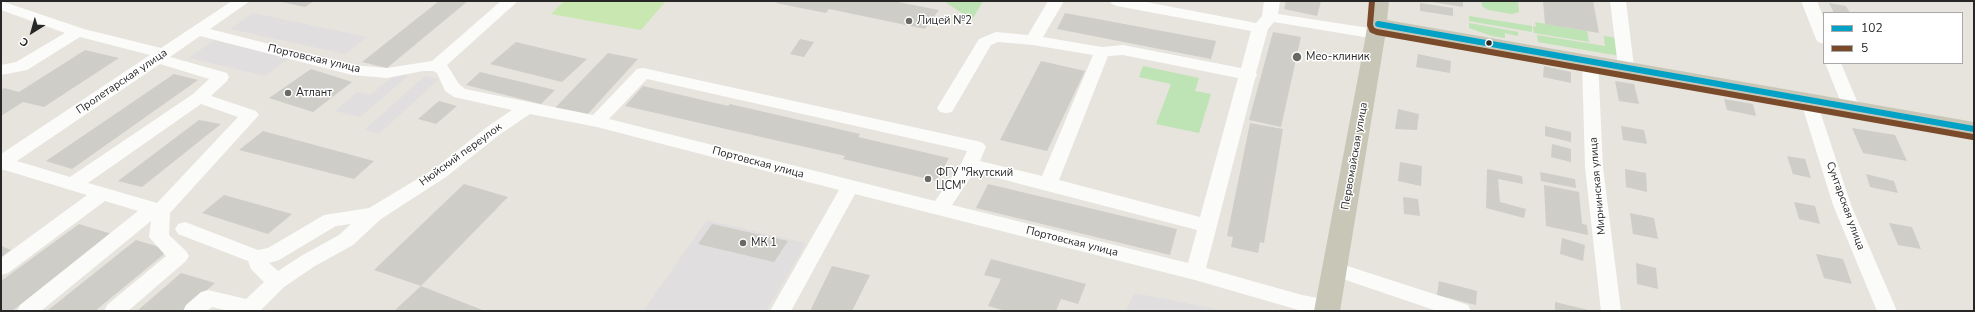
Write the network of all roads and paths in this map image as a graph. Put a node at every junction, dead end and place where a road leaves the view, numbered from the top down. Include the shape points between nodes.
1 (242, 1) edge
2 (510, 1) edge
3 (1056, 1) edge
4 (1117, 1) edge
5 (1380, 1) edge
6 (1618, 1) edge
7 (1809, 1) edge
8 (1, 4) edge
9 (1194, 8) edge
10 (1267, 15) edge
11 (1377, 29) junction
12 (198, 31) junction
13 (78, 32) junction
14 (1823, 36) edge
15 (1033, 40) junction
16 (1102, 52) junction
17 (161, 56) junction
18 (1590, 62) junction
19 (1833, 64) edge
20 (436, 66) junction
21 (1626, 67) junction
22 (1, 70) edge
23 (1249, 75) junction
24 (199, 98) junction
25 (1808, 99) junction
26 (1850, 106) junction
27 (527, 108) junction
28 (946, 108) dead end
29 (597, 121) junction
30 (1974, 128) edge
31 (2, 163) edge
32 (970, 166) junction
33 (73, 184) junction
34 (1048, 184) junction
35 (850, 187) junction
36 (102, 194) junction
37 (939, 209) junction
38 (157, 210) junction
39 (374, 214) junction
40 (1208, 226) junction
41 (184, 229) dead end
42 (257, 257) junction
43 (1, 268) edge
44 (1335, 269) junction
45 (1195, 272) junction
46 (277, 282) junction
47 (1327, 309) edge
48 (248, 310) edge
49 (27, 311) edge
50 (114, 311) edge
51 (193, 311) edge
52 (780, 311) edge
53 (1461, 311) edge
54 (1611, 311) edge
55 (1887, 311) edge

1 - 12 street, Пролетарская улица
2 - 20 street
3 - 15 street
4 - 9 street
5 - 11 main road, Первомайская улица
6 - 21 street
7 - 14 street
8 - 13 street
9 - 10 street
10 - 11 street
10 - 23 street
11 - 18 main road
11 - 44 main road, Первомайская улица
12 - 17 street, Пролетарская улица
12 - 20 street, Портовская улица via 352,70 387,73
13 - 17 street
13 - 22 street via 21,66
15 - 16 street
15 - 28 street via 996,37 985,42
16 - 23 street via 1123,50
16 - 34 street
17 - 24 street via 221,77
17 - 31 street, Пролетарская улица
18 - 21 main road
18 - 54 street, Мирнинская улица via 1594,168
19 - 26 street
20 - 27 street, Портовская улица via 443,70 451,87 460,93
21 - 25 main road
23 - 40 street
24 - 33 street
24 - 38 street via 250,115
25 - 26 main road
25 - 55 street, Сунтарская улица via 1842,205
26 - 30 main road
27 - 29 street, Портовская улица
27 - 39 street, Нюйский переулок via 440,173
29 - 32 street via 643,73 977,147
29 - 35 street, Портовская улица
31 - 33 street
32 - 34 street
32 - 37 street
33 - 36 street
34 - 40 street
35 - 37 street, Портовская улица
35 - 52 street
36 - 38 street
36 - 43 street
37 - 45 street, Портовская улица
38 - 49 street
38 - 50 street via 159,237 179,256
39 - 42 street, Нюйский переулок via 331,220 272,255
39 - 46 street, Нюйский переулок via 346,240
40 - 45 street
41 - 42 street
42 - 46 street via 258,264
44 - 47 main road, Первомайская улица
44 - 53 street
45 - 47 street, Портовская улица
46 - 48 street, Нюйский переулок
48 - 51 street via 208,298

